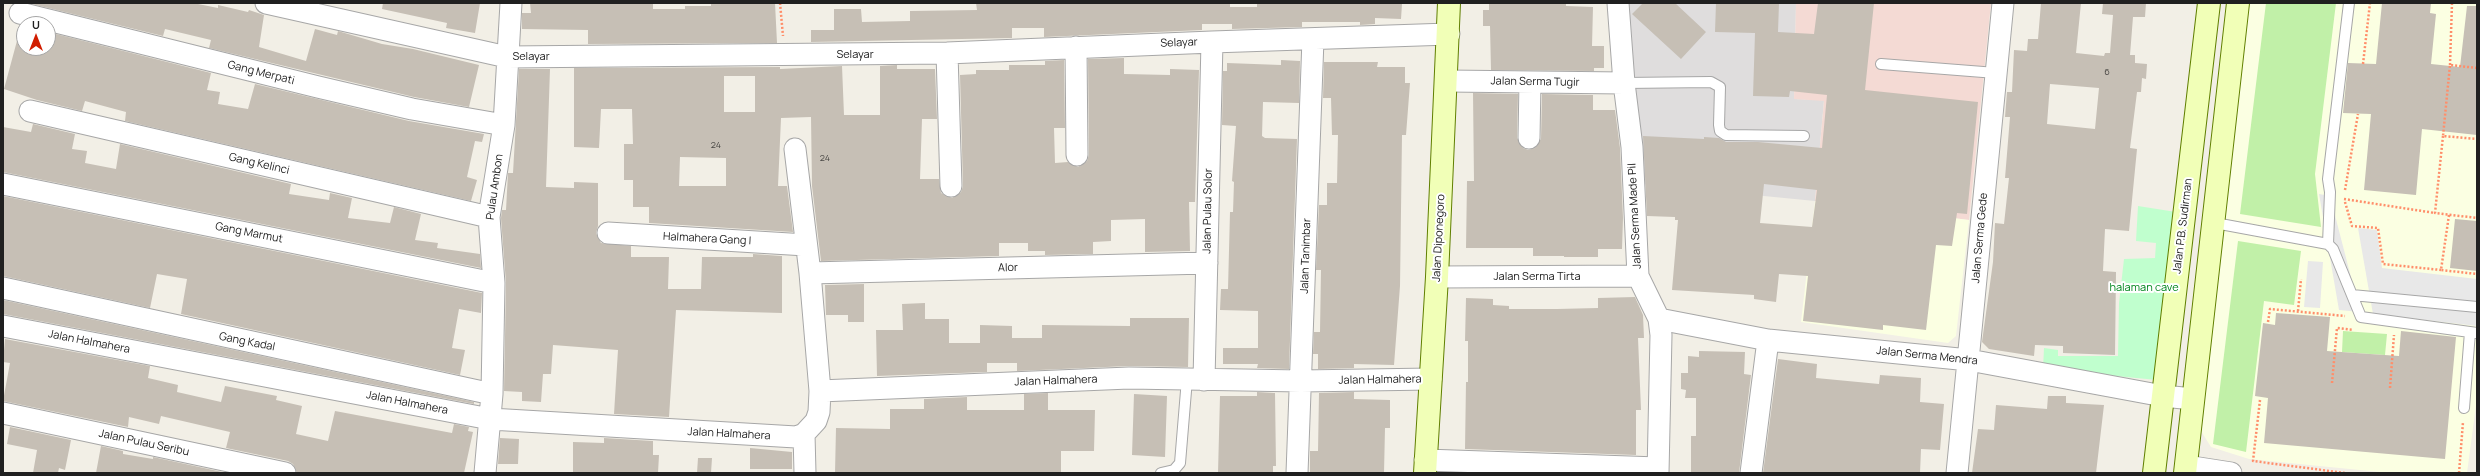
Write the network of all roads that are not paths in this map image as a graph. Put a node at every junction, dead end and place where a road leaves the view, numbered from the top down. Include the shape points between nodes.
1 (266, 3) edge
2 (512, 3) edge
3 (1449, 3) edge
4 (1618, 3) edge
5 (2003, 3) edge
6 (2209, 3) edge
7 (2238, 3) edge
8 (2349, 3) edge
9 (20, 13) dead end
10 (1449, 34) junction
11 (1313, 38) junction
12 (1212, 42) junction
13 (1076, 47) junction
14 (947, 54) junction
15 (507, 57) junction
16 (1881, 64) dead end
17 (1996, 73) junction
18 (1447, 81) junction
19 (1530, 82) junction
20 (1624, 83) junction
21 (30, 111) dead end
22 (504, 125) junction
23 (1804, 136) dead end
24 (1529, 138) dead end
25 (795, 149) dead end
26 (1077, 155) dead end
27 (3, 184) edge
28 (951, 186) dead end
29 (489, 217) junction
30 (2215, 223) junction
31 (608, 233) dead end
32 (806, 244) junction
33 (2328, 244) junction
34 (1207, 263) junction
35 (810, 274) junction
36 (1437, 276) junction
37 (1638, 276) junction
38 (494, 283) junction
39 (3, 288) edge
40 (2352, 294) junction
41 (2477, 307) edge
42 (1659, 319) junction
43 (3, 326) edge
44 (2473, 332) edge
45 (1768, 340) junction
46 (1969, 360) junction
47 (1196, 379) junction
48 (1431, 379) junction
49 (1301, 381) junction
50 (820, 391) junction
51 (492, 394) junction
52 (2163, 396) junction
53 (2193, 399) junction
54 (2464, 408) road end
55 (3, 413) edge
56 (490, 419) junction
57 (804, 434) junction
58 (1425, 467) edge
59 (1555, 470) edge
60 (2186, 470) edge
61 (1658, 471) edge
62 (285, 473) edge
63 (485, 473) edge
64 (805, 473) edge
65 (1161, 473) edge
66 (1298, 473) edge
67 (1750, 473) edge
68 (1957, 473) edge
69 (2154, 473) edge
70 (2231, 473) edge

1 - 15 street, Selayar
2 - 15 street, Pulau Ambon
3 - 10 street, Jalan Diponegoro
4 - 20 street, Jalan Serma Made Pil
5 - 17 street, Jalan Serma Gede
6 - 52 street, Jalan P.B. Sudirman
7 - 30 street
8 - 33 lane via 2328,179
9 - 22 street, Gang Merpati via 412,109
10 - 11 street, Selayar
10 - 18 street, Jalan Diponegoro
11 - 12 street, Selayar
11 - 49 street, Jalan Tanimbar
12 - 13 street, Selayar
12 - 34 street, Jalan Pulau Solor
13 - 14 street, Selayar
13 - 26 street
14 - 15 street, Selayar
14 - 28 street
15 - 22 street, Pulau Ambon
16 - 17 lane
17 - 46 street, Jalan Serma Gede
18 - 19 street, Jalan Serma Tugir
18 - 36 street, Jalan Diponegoro
19 - 20 street, Jalan Serma Tugir
19 - 24 street
20 - 23 lane via 1711,82 1720,87 1719,125 1720,131 1726,135
20 - 37 street, Jalan Serma Made Pil via 1632,147
21 - 29 street, Gang Kelinci
22 - 29 street, Pulau Ambon
25 - 32 street
27 - 38 street, Gang Marmut
29 - 38 street, Pulau Ambon
30 - 33 lane
30 - 53 street
31 - 32 street, Halmahera Gang I
32 - 35 street
33 - 40 lane via 2333,249
34 - 35 street, Alor
34 - 47 street, Jalan Pulau Solor
35 - 50 street
36 - 37 street, Jalan Serma Tirta
36 - 48 street, Jalan Diponegoro
37 - 42 street, Jalan Serma Made Pil
38 - 51 street, Pulau Ambon
39 - 51 street, Gang Kadal
40 - 41 lane
40 - 44 lane via 2361,317
42 - 45 street, Jalan Serma Mendra
42 - 61 street, Jalan Serma Made Pil via 1662,365
43 - 56 street, Jalan Halmahera
44 - 54 lane
45 - 46 street, Jalan Serma Mendra
45 - 67 street
46 - 52 street, Jalan Serma Mendra
46 - 68 street, Jalan Serma Gede
47 - 49 street, Jalan Halmahera
47 - 50 street, Jalan Halmahera via 1129,378
47 - 65 lane via 1180,463 1174,470
48 - 49 street, Jalan Halmahera
48 - 58 street, Jalan Diponegoro
49 - 66 street, Jalan Tanimbar
50 - 57 street via 816,421
51 - 56 street, Pulau Ambon
52 - 53 street, Jalan Serma Mendra
52 - 69 street, Jalan P.B. Sudirman
53 - 60 street
55 - 62 street, Jalan Pulau Seribu
56 - 57 street, Jalan Halmahera via 766,437 796,437
56 - 63 street
57 - 64 street
58 - 59 street
59 - 61 street
60 - 70 street

